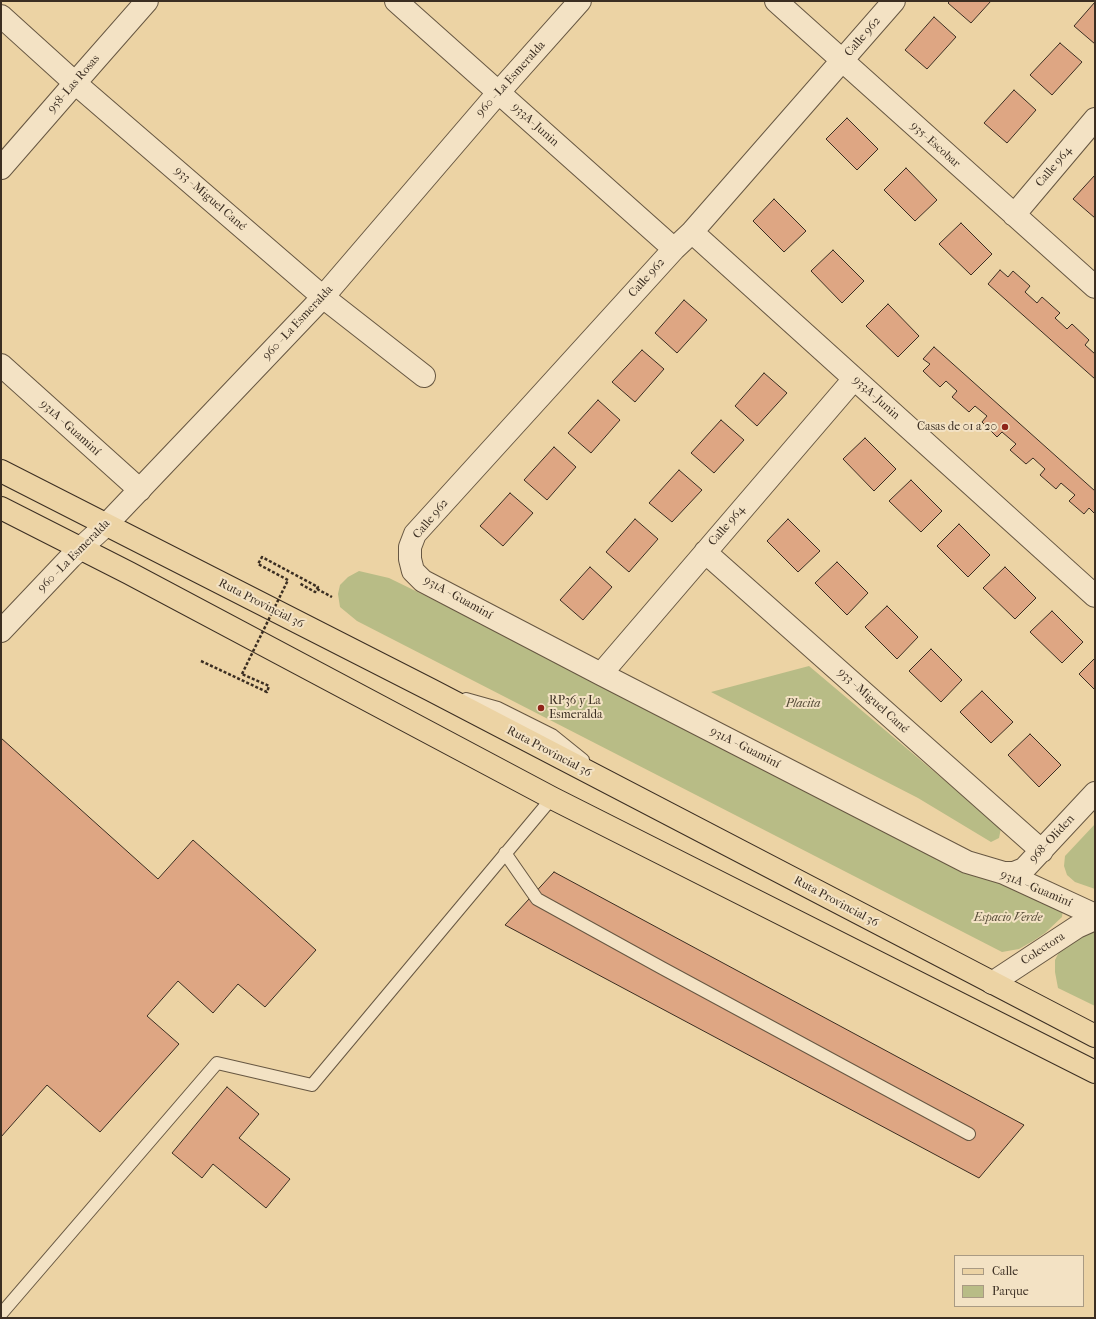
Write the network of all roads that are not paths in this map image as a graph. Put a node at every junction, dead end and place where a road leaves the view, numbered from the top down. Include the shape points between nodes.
1 (146, 1) edge
2 (396, 1) edge
3 (580, 1) edge
4 (776, 1) edge
5 (894, 1) edge
6 (1, 16) edge
7 (842, 62) junction
8 (75, 82) junction
9 (498, 93) junction
10 (1095, 119) edge
11 (1, 168) edge
12 (1014, 215) junction
13 (692, 232) junction
14 (674, 250) junction
15 (1095, 287) edge
16 (323, 297) junction
17 (1, 365) edge
18 (424, 376) dead end
19 (854, 379) junction
20 (1, 471) edge
21 (140, 490) junction
22 (1, 508) edge
23 (105, 526) junction
24 (79, 549) junction
25 (705, 552) junction
26 (410, 559) joint
27 (1095, 596) edge
28 (1, 631) edge
29 (601, 674) junction
30 (1095, 793) edge
31 (552, 798) junction
32 (1042, 850) junction
33 (505, 853) junction
34 (1004, 873) junction
35 (1095, 915) edge
36 (1095, 919) edge
37 (992, 983) junction
38 (1095, 1036) edge
39 (1095, 1072) edge
40 (969, 1134) dead end
41 (1, 1314) edge

1 - 8 street, 958- Las Rosas
2 - 9 street, 933A- Junin
3 - 9 street, 960 - La Esmeralda
4 - 7 street, 935- Escobar
5 - 7 street, Calle 962
6 - 8 street, 933 - Miguel Cané
7 - 12 street, 935- Escobar
7 - 13 street, Calle 962
8 - 11 street, 958- Las Rosas
8 - 16 street, 933 - Miguel Cané
9 - 14 street, 933A- Junin
9 - 16 street, 960 - La Esmeralda
10 - 12 street, Calle 964
12 - 15 street, 935- Escobar
13 - 14 street, Calle 962
13 - 19 street, 933A- Junin
14 - 26 street, Calle 962 via 415,534 410,547
16 - 18 street, 933 - Miguel Cané
16 - 21 street, 960 - La Esmeralda
17 - 21 street, 931A - Guaminí
19 - 25 street, Calle 964
19 - 27 street, 933A- Junin
20 - 23 main road, Ruta Provincial 36
21 - 23 street, 960 - La Esmeralda
22 - 24 main road
23 - 24 street, 960 - La Esmeralda
23 - 37 main road, Ruta Provincial 36 via 431,690
24 - 28 street, 960 - La Esmeralda
24 - 31 main road via 130,573
25 - 29 street, Calle 964
25 - 32 street, 933 - Miguel Cané
26 - 29 street, 931A - Guaminí via 413,571 423,581
29 - 34 street, 931A - Guaminí via 967,862
30 - 32 street, 968- Oliden
31 - 33 lane
31 - 39 main road
32 - 34 street, 968- Oliden via 1024,869
33 - 40 lane via 537,899
33 - 41 lane via 312,1085 217,1063
34 - 35 street, 931A - Guaminí
36 - 37 street, Colectora via 1078,927
37 - 38 main road, Ruta Provincial 36

